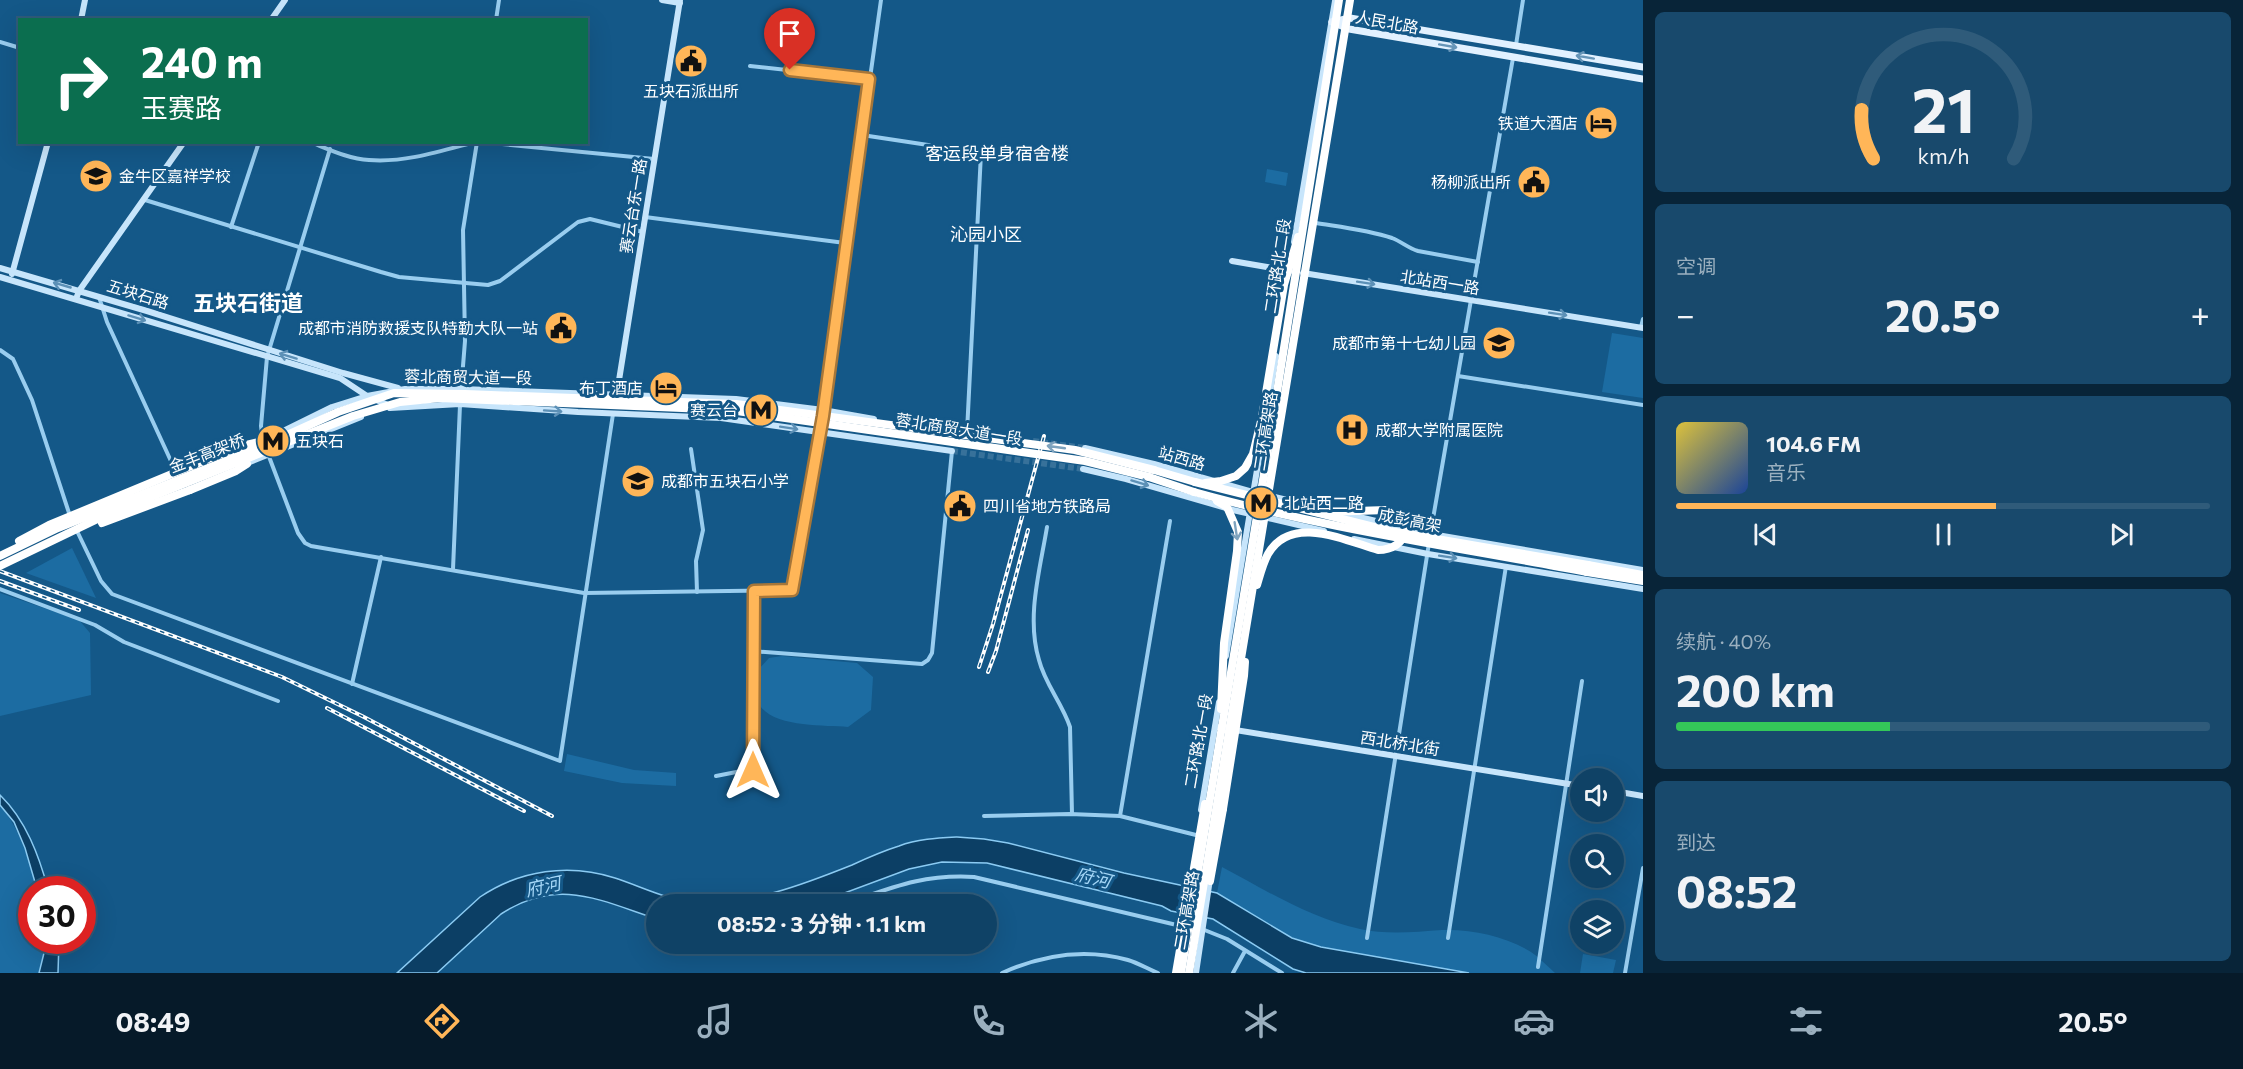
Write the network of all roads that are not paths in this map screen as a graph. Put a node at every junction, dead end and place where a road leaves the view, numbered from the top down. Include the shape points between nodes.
1 (86, 0) edge
2 (285, 0) edge
3 (499, 0) edge
4 (662, 0) edge
5 (880, 0) edge
6 (1337, 0) edge
7 (1352, 0) edge
8 (1523, 0) edge
9 (680, 1) edge
10 (82, 18) edge
11 (272, 18) edge
12 (496, 18) edge
13 (1350, 18) junction
14 (1332, 22) junction
15 (1348, 29) junction
16 (0, 42) edge
17 (1516, 45) junction
18 (18, 47) edge
19 (1514, 58) junction
20 (750, 66) dead end
21 (1643, 67) edge
22 (869, 79) junction
23 (1643, 79) edge
24 (862, 135) junction
25 (47, 144) edge
26 (183, 144) edge
27 (258, 144) edge
28 (316, 144) edge
29 (470, 144) edge
30 (478, 144) edge
31 (499, 144) edge
32 (330, 149) junction
33 (654, 159) junction
34 (145, 200) junction
35 (1306, 208) junction
36 (645, 217) junction
37 (1316, 223) junction
38 (231, 227) junction
39 (643, 232) junction
40 (846, 243) junction
41 (299, 248) junction
42 (1232, 261) dead end
43 (1478, 262) junction
44 (0, 267) edge
45 (13, 271) junction
46 (1289, 271) junction
47 (1308, 274) junction
48 (0, 277) edge
49 (11, 280) junction
50 (462, 282) junction
51 (79, 291) junction
52 (99, 297) junction
53 (75, 299) junction
54 (1471, 301) junction
55 (102, 307) junction
56 (1643, 319) edge
57 (1642, 328) edge
58 (0, 350) edge
59 (268, 353) junction
60 (1458, 376) junction
61 (405, 389) junction
62 (367, 396) junction
63 (463, 396) junction
64 (618, 397) junction
65 (1643, 405) edge
66 (395, 407) junction
67 (823, 413) junction
68 (613, 414) junction
69 (967, 432) joint
70 (820, 433) junction
71 (263, 441) junction
72 (691, 448) dead end
73 (1085, 448) tunnel mouth
74 (952, 451) joint
75 (269, 455) junction
76 (247, 464) junction
77 (1083, 469) tunnel mouth
78 (178, 476) junction
79 (1195, 482) junction
80 (1194, 492) junction
81 (1254, 492) junction
82 (1271, 497) junction
83 (1308, 511) junction
84 (1251, 514) junction
85 (70, 516) junction
86 (1268, 517) junction
87 (1170, 521) dead end
88 (1047, 527) dead end
89 (77, 529) junction
90 (1431, 534) junction
91 (11, 550) junction
92 (1428, 554) junction
93 (0, 555) edge
94 (381, 557) junction
95 (9, 561) junction
96 (1506, 566) junction
97 (0, 568) edge
98 (453, 569) junction
99 (1588, 569) junction
100 (1643, 572) edge
101 (1643, 581) edge
102 (0, 589) edge
103 (1643, 589) edge
104 (754, 591) junction
105 (697, 592) junction
106 (584, 593) junction
107 (1248, 618) junction
108 (1246, 628) junction
109 (752, 651) junction
110 (1582, 681) dead end
111 (352, 684) junction
112 (278, 701) dead end
113 (1215, 726) junction
114 (1233, 729) junction
115 (1221, 735) junction
116 (1396, 756) junction
117 (762, 767) dead end
118 (1475, 769) junction
119 (753, 770) junction
120 (716, 776) dead end
121 (1566, 784) junction
122 (1570, 785) edge
123 (1624, 793) edge
124 (1643, 796) edge
125 (1072, 814) junction
126 (984, 816) dead end
127 (1120, 816) junction
128 (1196, 835) junction
129 (1643, 868) edge
130 (1210, 884) junction
131 (873, 894) edge
132 (1181, 924) junction
133 (1202, 928) junction
134 (1367, 938) dead end
135 (1448, 938) dead end
136 (1245, 951) junction
137 (1538, 967) dead end
138 (1002, 973) edge
139 (1158, 973) edge
140 (1175, 973) edge
141 (1181, 973) edge
142 (1189, 973) edge
143 (1196, 973) edge
144 (1233, 973) edge
145 (1282, 973) edge
146 (1625, 973) edge

1 - 10 main road
2 - 11 main road
3 - 12 street
4 - 9 main road
5 - 22 street
6 - 14 main road, 二环路北二段
6 - 35 highway, 二环高架路, bridge
7 - 13 main road, 二环路北二段
7 - 107 highway, 二环高架路, bridge
8 - 17 street
9 - 33 main road, 赛云台东一路
13 - 14 main road, 人民北路
13 - 15 main road, 二环路北二段
13 - 17 main road, 人民北路
14 - 15 main road, 人民北路
14 - 46 main road, 二环路北二段
15 -> 19 main road, 人民北路
15 - 37 main road, 二环路北二段
16 - 18 street
21 -> 17 main road, 人民北路
19 - 23 main road, 人民北路
19 - 43 street
20 - 22 street
22 - 24 street
24 - 40 street
24 - 69 street via 981,153
25 - 45 main road
26 - 34 main road
27 - 38 street
28 - 32 street
29 - 32 street via 420,156 377,160
30 - 50 street via 462,230
31 - 33 street
32 - 41 street
33 - 36 main road, 赛云台东一路
34 - 38 street
34 - 51 main road
35 - 79 highway, bridge via 1284,285 1253,454 1236,476
35 - 115 highway, 二环高架路, bridge
36 - 39 main road, 赛云台东一路
36 - 40 street
37 - 43 street via 1365,231 1403,242 1418,251
37 - 47 main road, 二环路北二段
38 - 41 street
39 - 50 street via 583,220 500,282
39 - 64 main road, 赛云台东一路
40 - 67 street
41 - 50 street via 399,277
41 - 59 street
42 - 46 main road, 北站西一路
43 - 54 street
44 - 45 main road, 五块石路
45 - 49 main road
51 -> 45 main road, 五块石路
46 - 47 main road, 北站西一路
46 - 81 main road, 二环路北二段
47 -> 54 main road, 北站西一路
47 - 82 main road, 二环路北二段
48 - 49 main road, 五块石路
49 - 53 main road, 五块石路
50 - 63 street
51 - 52 main road, 五块石路
51 - 53 main road
52 - 55 street
52 - 59 main road, 五块石路
53 - 55 main road, 五块石路
54 -> 57 main road, 北站西一路
54 - 60 street
55 -> 59 main road, 五块石路
55 - 78 street
56 - 57 street
58 - 85 street via 14,359 32,400
61 -> 59 main road, 五块石路
59 - 62 main road, 五块石路 via 340,378
59 - 71 street
60 - 65 street
60 - 90 street
61 - 62 main road, 蓉北商贸大道一段
61 - 63 main road, 蓉北商贸大道一段
62 - 66 main road, 五块石路
62 - 71 main road, 蓉北商贸大道一段 via 332,407
63 - 64 highway, 蓉北商贸大道一段, bridge
63 - 66 main road, 蓉北商贸大道一段
63 -> 68 main road, 蓉北商贸大道一段
63 - 80 highway, 蓉北商贸大道一段, bridge via 730,410 1085,461
63 - 91 highway, 金丰高架桥, bridge via 394,393 338,412
63 - 95 highway, 金丰高架桥, bridge via 380,407 106,515
63 - 98 street
64 - 67 highway, 蓉北商贸大道一段, bridge
64 - 68 main road, 赛云台东一路
66 - 75 main road, 蓉北商贸大道一段 via 382,408
67 - 69 main road, 蓉北商贸大道一段
67 - 70 street
79 -> 67 highway, 蓉北商贸大道一段, bridge via 1075,450
68 -> 70 main road, 蓉北商贸大道一段 via 721,418
68 - 106 street
70 - 74 main road, 蓉北商贸大道一段
70 - 104 street via 792,590
71 - 75 street
71 - 78 main road, 蓉北商贸大道一段
71 - 91 highway, bridge via 213,457 49,525 19,541
72 - 105 street via 703,530 696,561
73 - 81 main road, 站西路
74 - 109 street via 932,653 928,660 922,664
75 - 76 main road, 蓉北商贸大道一段
75 - 94 street via 305,543
76 - 89 main road, 蓉北商贸大道一段
76 - 95 highway, bridge
77 -> 84 main road
78 - 85 main road, 蓉北商贸大道一段
79 - 83 highway, 成彭高架, bridge
80 - 99 highway, 成彭高架, bridge via 1387,536
80 -> 115 highway, bridge via 1227,507 1238,532 1224,643
81 - 82 main road, 站西路
81 - 84 main road, 二环路北二段
82 - 86 main road, 二环路北二段
82 - 90 main road
83 - 99 highway, 成彭高架, bridge
83 - 107 highway, bridge via 1387,510 1403,518 1405,529 1402,539 1388,550 1316,533 1289,534 1268,554
84 - 86 main road
84 - 113 main road, 二环路北一段
85 - 89 street
85 - 93 main road, 蓉北商贸大道一段
86 - 92 main road
86 - 114 main road, 二环路北一段
87 - 127 street
88 - 125 street via 1035,598 1034,634 1043,672 1070,727
89 - 97 street, 蓉北商贸大道一段
89 - 111 street via 101,581 112,594
90 - 92 street
90 - 100 main road
91 - 93 highway, 金丰高架桥, bridge
92 -> 96 main road
92 - 116 street
94 - 98 street
94 - 111 street
95 - 97 highway, 金丰高架桥, bridge
96 - 103 main road
96 - 118 street
98 - 106 street
99 - 100 highway
99 - 101 highway
102 - 112 street
104 - 105 street
104 - 109 street
105 - 106 street
106 - 111 street via 560,761
107 - 108 highway, 二环高架路, bridge
108 - 130 highway, bridge via 1244,676
108 - 142 highway, 二环高架路, bridge
109 - 119 street
110 - 121 street
113 - 114 main road, 西北桥北街
113 - 128 main road, 二环路北一段
114 - 116 main road, 西北桥北街
114 - 130 main road, 二环路北一段
115 - 140 highway, bridge
115 - 141 highway, 二环高架路, bridge
116 - 118 main road, 西北桥北街
116 - 134 street
117 - 119 street
118 - 121 main road, 西北桥北街
118 - 135 street
119 - 120 street
121 - 122 main road, 西北桥北街
121 - 137 street
123 - 124 main road
125 - 126 street
125 - 127 street
127 - 128 street
128 - 132 main road, 二环路北一段
129 - 146 street
130 - 133 main road, 二环路北一段
131 - 132 street via 913,880 974,877
132 - 140 main road, 二环路北一段
133 - 136 street
133 - 143 main road, 二环路北一段
136 - 144 street
136 - 145 street
138 - 139 street via 1025,962 1062,954 1105,955 1130,960

